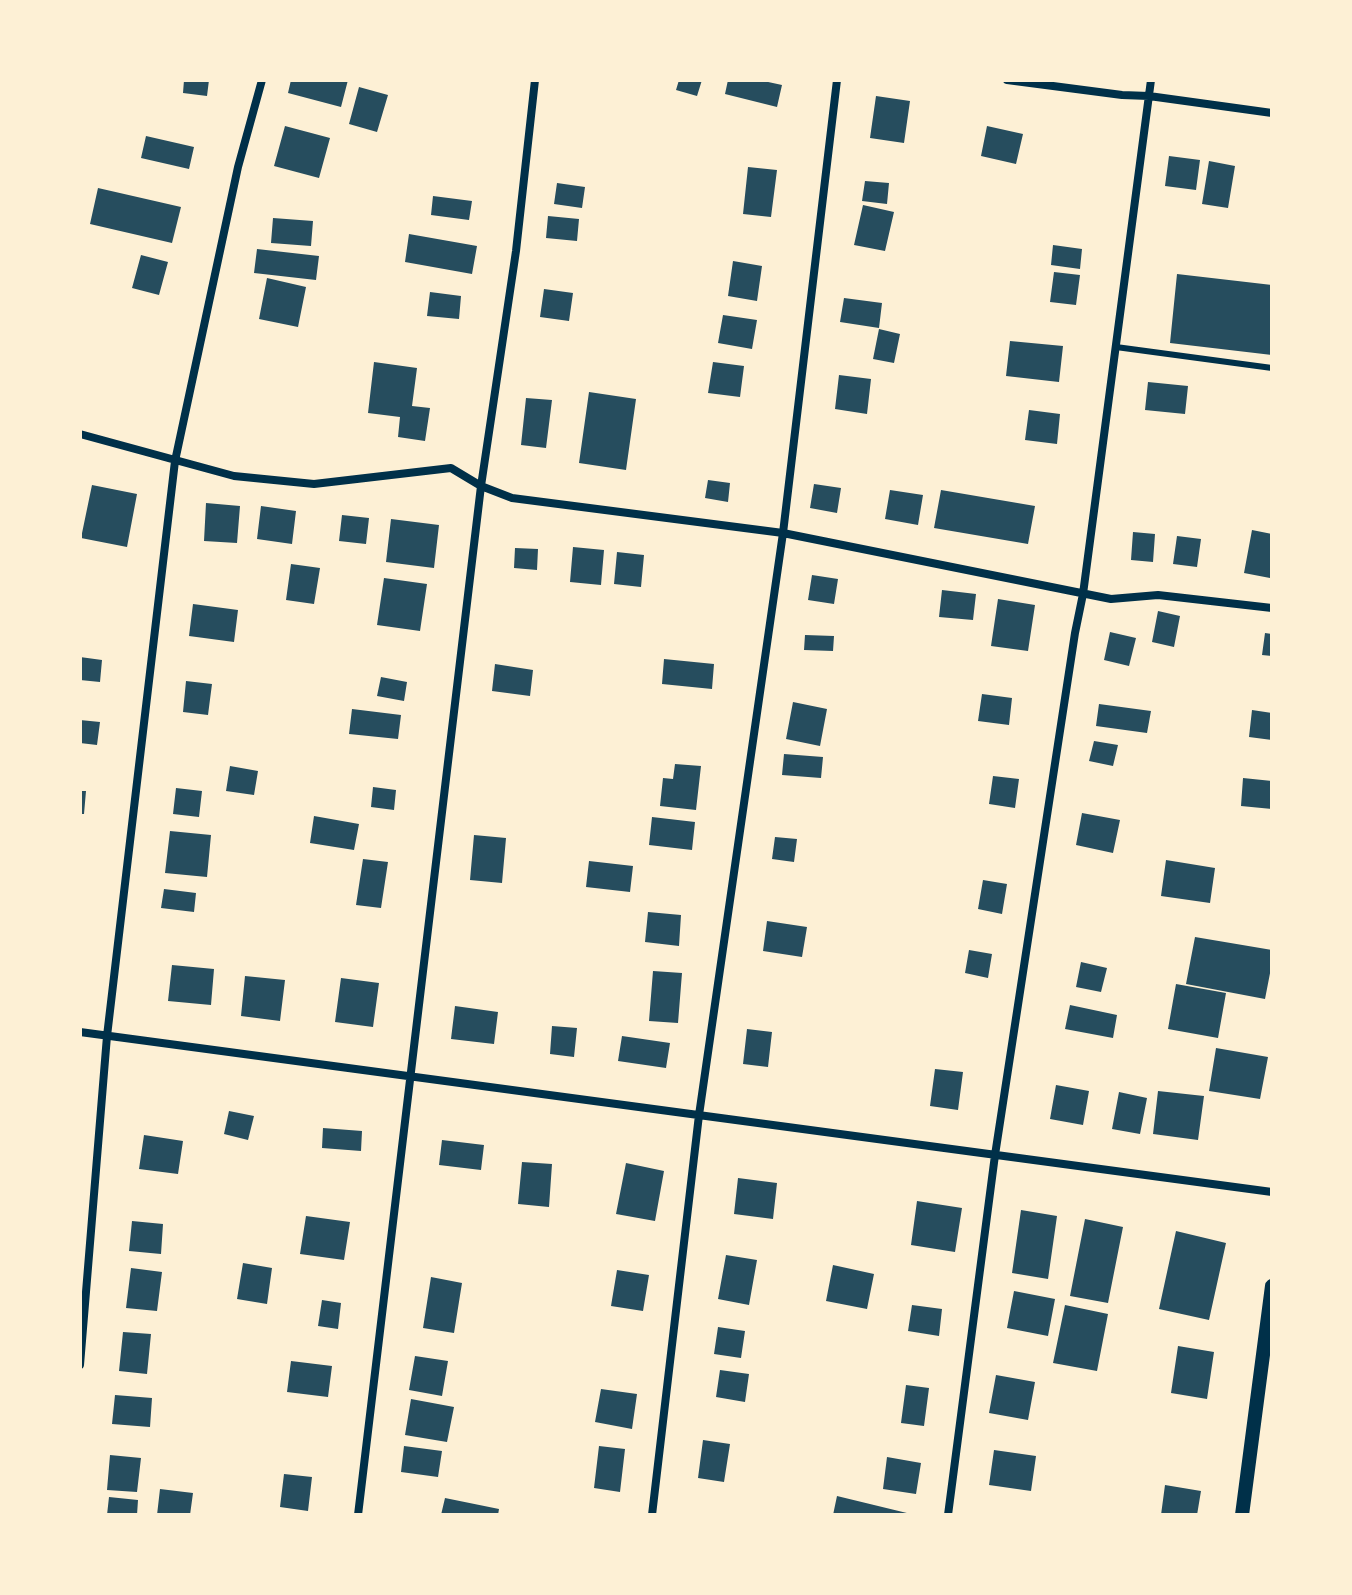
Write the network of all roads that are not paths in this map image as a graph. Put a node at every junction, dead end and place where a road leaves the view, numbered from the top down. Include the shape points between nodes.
1 (262, 80) edge
2 (535, 80) edge
3 (837, 80) edge
4 (1007, 80) edge
5 (1151, 80) edge
6 (1149, 96) junction
7 (1272, 113) edge
8 (1116, 347) junction
9 (1272, 368) edge
10 (80, 434) edge
11 (175, 461) junction
12 (481, 486) junction
13 (783, 533) junction
14 (1083, 594) junction
15 (1272, 608) edge
16 (80, 1032) edge
17 (107, 1036) junction
18 (412, 1075) junction
19 (699, 1115) junction
20 (995, 1155) junction
21 (1272, 1192) edge
22 (1272, 1286) edge
23 (80, 1365) edge
24 (358, 1515) edge
25 (652, 1515) edge
26 (948, 1515) edge
27 (1242, 1515) edge

1 - 11 street via 238,167
2 - 12 street
3 - 13 street
4 - 6 street
5 - 6 street
6 - 7 street
6 - 8 street
8 - 9 lane
8 - 14 street
10 - 11 street
11 - 12 street via 234,476 314,484 451,468
11 - 17 street
12 - 13 street via 512,498
12 - 18 street
13 - 14 street
13 - 19 street
14 - 15 street via 1111,599 1158,595
14 - 20 street
16 - 17 street
17 - 18 street
17 - 23 street
18 - 19 street
18 - 24 street
19 - 20 street
19 - 25 street
20 - 21 street
20 - 26 street
22 - 27 street

